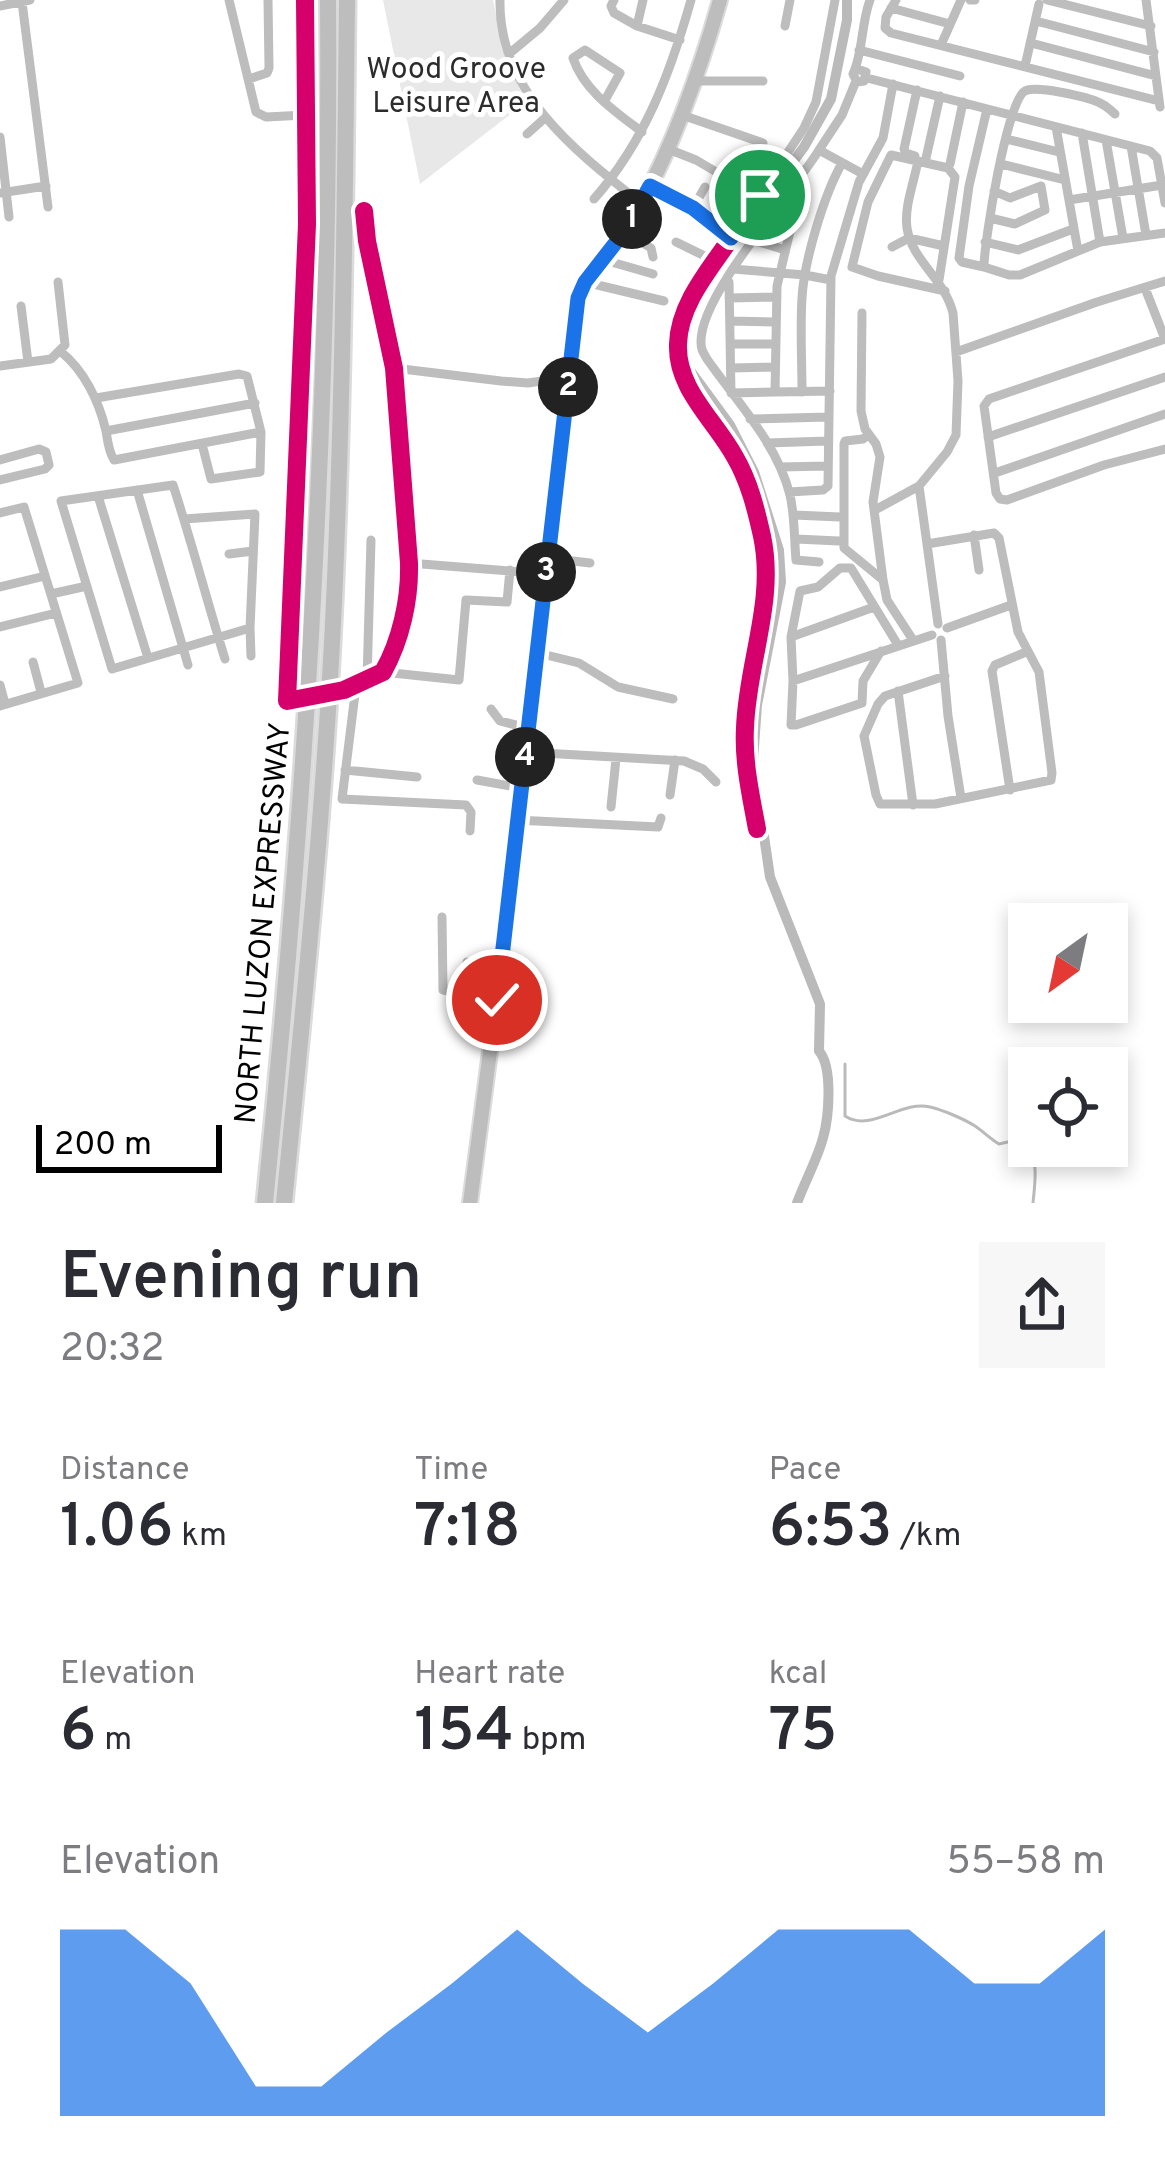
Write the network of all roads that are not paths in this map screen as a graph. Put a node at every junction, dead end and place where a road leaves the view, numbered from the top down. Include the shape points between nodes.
1 (229, 0) edge
2 (268, 0) edge
3 (305, 0) edge
4 (328, 0) edge
5 (347, 0) edge
6 (500, 0) edge
7 (614, 0) edge
8 (643, 0) edge
9 (691, 0) edge
10 (720, 0) edge
11 (790, 0) edge
12 (836, 0) edge
13 (870, 0) edge
14 (963, 0) edge
15 (1146, 0) edge
16 (26, 1) edge
17 (1042, 1) edge
18 (559, 2) edge
19 (893, 4) edge
20 (0, 6) edge
21 (1036, 21) junction
22 (950, 24) junction
23 (637, 26) junction
24 (784, 26) dead end
25 (1150, 26) junction
26 (680, 40) junction
27 (1031, 43) junction
28 (940, 45) junction
29 (859, 50) junction
30 (1154, 52) junction
31 (510, 53) junction
32 (1025, 65) junction
33 (960, 76) dead end
34 (1156, 76) junction
35 (861, 79) junction
36 (249, 80) junction
37 (695, 81) junction
38 (763, 81) dead end
39 (893, 84) junction
40 (917, 91) junction
41 (940, 96) junction
42 (604, 102) junction
43 (963, 102) junction
44 (987, 109) junction
45 (1012, 114) junction
46 (1115, 114) dead end
47 (306, 115) junction
48 (682, 115) junction
49 (545, 118) junction
50 (1056, 127) junction
51 (642, 132) junction
52 (527, 134) dead end
53 (1082, 134) junction
54 (0, 137) edge
55 (1006, 139) junction
56 (1106, 140) junction
57 (764, 143) dead end
58 (880, 146) junction
59 (1131, 146) junction
60 (668, 149) junction
61 (819, 151) junction
62 (905, 152) junction
63 (1059, 152) junction
64 (922, 160) junction
65 (842, 163) junction
66 (950, 164) junction
67 (1000, 164) junction
68 (973, 170) junction
69 (863, 174) junction
70 (803, 176) junction
71 (611, 178) junction
72 (1040, 180) junction
73 (1065, 180) junction
74 (1162, 185) junction
75 (650, 186) junction
76 (740, 186) dead end
77 (46, 187) junction
78 (705, 187) dead end
79 (1138, 189) junction
80 (994, 191) junction
81 (4, 192) edge
82 (1116, 192) junction
83 (1092, 196) junction
84 (594, 199) dead end
85 (1069, 200) junction
86 (641, 203) junction
87 (1165, 203) edge
88 (48, 206) dead end
89 (693, 208) junction
90 (364, 211) dead end
91 (9, 217) dead end
92 (770, 218) junction
93 (990, 218) junction
94 (791, 225) junction
95 (1073, 229) junction
96 (624, 232) junction
97 (1165, 233) edge
98 (1146, 236) junction
99 (731, 238) junction
100 (909, 238) junction
101 (1123, 238) junction
102 (753, 240) junction
103 (676, 242) dead end
104 (985, 242) junction
105 (1100, 242) junction
106 (944, 246) junction
107 (892, 247) dead end
108 (785, 250) junction
109 (1078, 250) junction
110 (653, 256) dead end
111 (602, 259) junction
112 (716, 262) junction
113 (984, 266) junction
114 (780, 272) junction
115 (731, 273) junction
116 (652, 274) dead end
117 (805, 274) junction
118 (831, 280) junction
119 (1165, 281) edge
120 (58, 282) dead end
121 (585, 282) junction
122 (942, 285) junction
123 (1145, 288) junction
124 (777, 297) junction
125 (729, 298) junction
126 (664, 302) dead end
127 (21, 306) dead end
128 (862, 313) dead end
129 (730, 322) junction
130 (776, 322) junction
131 (1165, 339) edge
132 (730, 344) junction
133 (776, 344) junction
134 (60, 351) junction
135 (956, 352) junction
136 (28, 362) junction
137 (0, 366) edge
138 (394, 368) junction
139 (730, 368) junction
140 (776, 368) junction
141 (569, 377) junction
142 (1165, 377) edge
143 (775, 392) junction
144 (802, 392) junction
145 (830, 392) junction
146 (730, 393) junction
147 (96, 398) junction
148 (255, 404) junction
149 (1165, 414) edge
150 (828, 417) junction
151 (750, 418) junction
152 (106, 431) junction
153 (262, 432) junction
154 (868, 435) junction
155 (988, 437) junction
156 (827, 441) junction
157 (767, 442) junction
158 (202, 444) junction
159 (1165, 448) edge
160 (2, 456) edge
161 (827, 466) junction
162 (780, 467) junction
163 (995, 472) junction
164 (0, 480) edge
165 (828, 486) junction
166 (919, 486) junction
167 (137, 490) junction
168 (789, 492) junction
169 (98, 496) junction
170 (874, 510) junction
171 (0, 513) edge
172 (794, 515) junction
173 (839, 517) junction
174 (184, 519) junction
175 (974, 536) junction
176 (796, 539) junction
177 (371, 540) dead end
178 (839, 541) junction
179 (927, 544) junction
180 (254, 551) junction
181 (229, 554) dead end
182 (839, 558) dead end
183 (819, 562) dead end
184 (409, 563) junction
185 (590, 563) dead end
186 (547, 566) junction
187 (511, 570) junction
188 (979, 570) dead end
189 (45, 576) junction
190 (883, 580) junction
191 (87, 586) junction
192 (0, 587) edge
193 (253, 589) junction
194 (238, 590) dead end
195 (51, 594) junction
196 (1011, 605) junction
197 (874, 607) junction
198 (56, 613) junction
199 (942, 626) junction
200 (0, 627) edge
201 (250, 628) junction
202 (791, 637) junction
203 (936, 637) junction
204 (218, 638) junction
205 (913, 640) junction
206 (898, 645) junction
207 (183, 649) junction
208 (881, 651) junction
209 (1026, 652) junction
210 (537, 653) junction
211 (251, 656) dead end
212 (148, 658) junction
213 (225, 659) dead end
214 (33, 662) dead end
215 (579, 663) junction
216 (188, 665) dead end
217 (383, 672) junction
218 (574, 674) dead end
219 (945, 676) junction
220 (794, 681) junction
221 (362, 683) junction
222 (0, 685) edge
223 (898, 691) junction
224 (41, 692) junction
225 (333, 692) dead end
226 (673, 699) dead end
227 (298, 700) dead end
228 (3, 705) edge
229 (491, 709) dead end
230 (528, 728) junction
231 (525, 752) junction
232 (616, 759) junction
233 (675, 760) junction
234 (345, 770) junction
235 (417, 777) dead end
236 (477, 780) dead end
237 (716, 782) dead end
238 (521, 788) junction
239 (1010, 790) junction
240 (670, 795) dead end
241 (962, 798) junction
242 (913, 805) junction
243 (611, 807) dead end
244 (661, 818) dead end
245 (516, 820) junction
246 (757, 829) dead end
247 (470, 831) dead end
248 (442, 917) dead end
249 (467, 962) dead end
250 (500, 976) junction
251 (497, 1000) junction
252 (265, 1203) edge
253 (284, 1203) edge
254 (470, 1203) edge

1 - 36 street
2 - 36 street via 269,68
3 - 47 street
4 - 252 highway, NORTH LUZON EXPRESSWAY via 314,600
5 - 253 highway, NORTH LUZON EXPRESSWAY via 334,603
6 - 31 street
7 - 23 street via 614,14
8 - 23 street
9 - 26 street
10 - 37 main road
11 - 24 street
12 - 99 street via 817,102
13 - 29 street
14 - 22 street
15 - 25 street
16 - 20 street
16 - 77 street
17 - 21 street
17 - 25 street
18 - 31 street
19 - 22 street
19 - 28 street via 888,31
21 - 27 street
21 - 30 street
22 - 28 street
23 - 26 street
25 - 30 street
26 - 51 street
27 - 32 street
27 - 34 street
28 - 32 street
29 - 33 street
29 - 35 street via 853,74
30 - 34 street
31 - 49 street
32 - 34 street via 1159,104
35 - 39 street
35 - 61 street
36 - 47 street via 261,116
37 - 38 street
37 - 48 main road
39 - 40 street
39 - 58 street
40 - 41 street
40 - 62 street
41 - 43 street
41 - 64 street
42 - 42 street via 579,74 573,58 580,51 620,73
42 - 51 street
43 - 44 street
43 - 66 street
44 - 45 street
44 - 68 street
45 - 46 street via 1028,91 1090,99
45 - 50 street
45 - 55 street
47 - 227 street via 287,701
48 - 57 street
48 - 60 main road
49 - 52 street
49 - 71 street
50 - 53 street
50 - 63 street
51 - 71 street
53 - 56 street
53 - 83 street
54 - 81 street
55 - 63 street
55 - 67 street
56 - 59 street
56 - 82 street
58 - 62 street
58 - 69 street
59 - 74 street via 1155,154
59 - 79 street
60 - 75 main road
60 - 76 street
61 - 65 street
61 - 70 street
62 - 64 street
63 - 73 street
64 - 66 street
64 - 100 street via 906,216
64 - 106 street via 956,177
64 - 122 street via 890,156 852,267
65 - 69 street
65 - 117 street
66 - 68 street
67 - 72 street
67 - 80 street
68 - 113 street via 958,258
69 - 118 street
70 - 92 street
70 - 94 street
71 - 84 street
71 - 86 street
72 - 73 street
72 - 80 street via 1010,198
72 - 93 street via 1044,212 1015,224
73 - 85 street
74 - 79 street
74 - 87 street
75 - 86 main road
75 - 89 street
77 - 81 street
77 - 88 street
78 - 89 street
79 - 82 street
79 - 98 street
80 - 93 street
81 - 91 street
82 - 83 street
82 - 101 street
83 - 85 street
83 - 105 street
85 - 95 street
86 - 96 main road
89 - 99 street
90 - 138 street
92 - 94 street
92 - 102 street
93 - 104 street
94 - 108 street
95 - 104 street via 1018,250
95 - 109 street
96 - 110 street
96 - 111 main road
97 - 98 street
98 - 101 street
99 - 112 street
100 - 106 street
100 - 107 street
100 - 122 street
101 - 105 street
102 - 108 street
102 - 115 street
103 - 112 street
104 - 113 street
105 - 109 street
106 - 122 street
108 - 114 street
109 - 113 street via 1020,275
111 - 116 street
111 - 121 main road
112 - 246 street via 677,342 684,381 742,470 767,567 745,730
114 - 115 street
114 - 117 street
114 - 124 street
115 - 125 street
115 - 146 street via 701,339
117 - 118 street
117 - 144 street
118 - 145 street
119 - 123 street
120 - 134 street via 66,340
121 - 126 street
121 - 141 main road
122 - 135 street
123 - 131 street
123 - 135 street
124 - 125 street
124 - 130 street
125 - 129 street
127 - 136 street
128 - 154 street
129 - 130 street
129 - 132 street
130 - 133 street
131 - 155 street via 986,402
132 - 133 street
132 - 139 street
133 - 140 street
134 - 136 street
134 - 147 street
135 - 166 street via 956,435
136 - 137 street
138 - 141 street via 528,383
138 - 184 street
139 - 140 street
139 - 146 street
140 - 143 street
141 - 186 main road
142 - 155 street
143 - 144 street
143 - 146 street
144 - 145 street
145 - 150 street
146 - 151 street
147 - 148 street via 242,374
147 - 152 street
148 - 152 street
148 - 153 street
149 - 163 street
150 - 151 street
150 - 156 street
151 - 157 street
152 - 158 street via 114,460
153 - 158 street
153 - 158 street via 258,474 211,479
154 - 170 street via 880,457
154 - 190 street via 844,444 844,548
155 - 163 street
156 - 157 street
156 - 161 street
157 - 162 street
159 - 163 street via 1007,500 996,493
160 - 164 street via 39,449 50,465
161 - 162 street
161 - 165 street
162 - 168 street
165 - 168 street
165 - 173 street via 840,487
166 - 170 street
166 - 179 street
167 - 169 street
167 - 174 street via 173,485
167 - 207 street
168 - 172 street
169 - 191 street via 61,502
169 - 212 street
170 - 190 street
171 - 189 street via 24,507
172 - 173 street
172 - 176 street
173 - 178 street
174 - 180 street via 255,514
174 - 204 street
175 - 179 street
175 - 188 street
175 - 196 street via 999,538
176 - 178 street
176 - 183 street via 796,560
177 - 221 street
178 - 182 street
179 - 199 street
180 - 181 street
180 - 193 street
184 - 187 street
184 - 217 street via 404,614
185 - 186 street
186 - 187 street
186 - 210 main road
187 - 217 street via 507,602 466,600 459,680
189 - 192 street
189 - 195 street
190 - 205 street
191 - 195 street
191 - 212 street via 112,669
193 - 194 street
193 - 201 street
195 - 198 street
196 - 199 street
196 - 209 street
197 - 202 street
197 - 202 street via 846,566 799,592
197 - 206 street
198 - 200 street
198 - 224 street via 78,683
199 - 203 street via 946,637
201 - 204 street
201 - 211 street
202 - 220 street
203 - 205 street
203 - 219 street
204 - 207 street
204 - 213 street
205 - 206 street
206 - 208 street
207 - 212 street
207 - 216 street
208 - 220 street
208 - 220 street via 863,681 862,704 794,726
209 - 239 street via 992,671
209 - 239 street via 1039,672 1052,773 1047,782
210 - 215 street
210 - 230 main road
214 - 224 street
215 - 218 street
215 - 226 street via 618,687
217 - 221 street
219 - 223 street
219 - 241 street
221 - 225 street
221 - 234 street
222 - 228 street
223 - 242 street
223 - 242 street via 878,704 864,736 877,800
224 - 228 street
229 - 230 street via 500,721
230 - 231 main road
231 - 232 street
231 - 238 main road
232 - 233 street
232 - 243 street
233 - 237 street
233 - 240 street
234 - 235 street
234 - 247 street via 342,799 466,805
236 - 238 street
238 - 245 main road
239 - 241 street
241 - 242 street
244 - 245 street via 658,827
245 - 250 main road
248 - 251 street via 443,990
249 - 250 street
250 - 251 main road
251 - 254 main road

